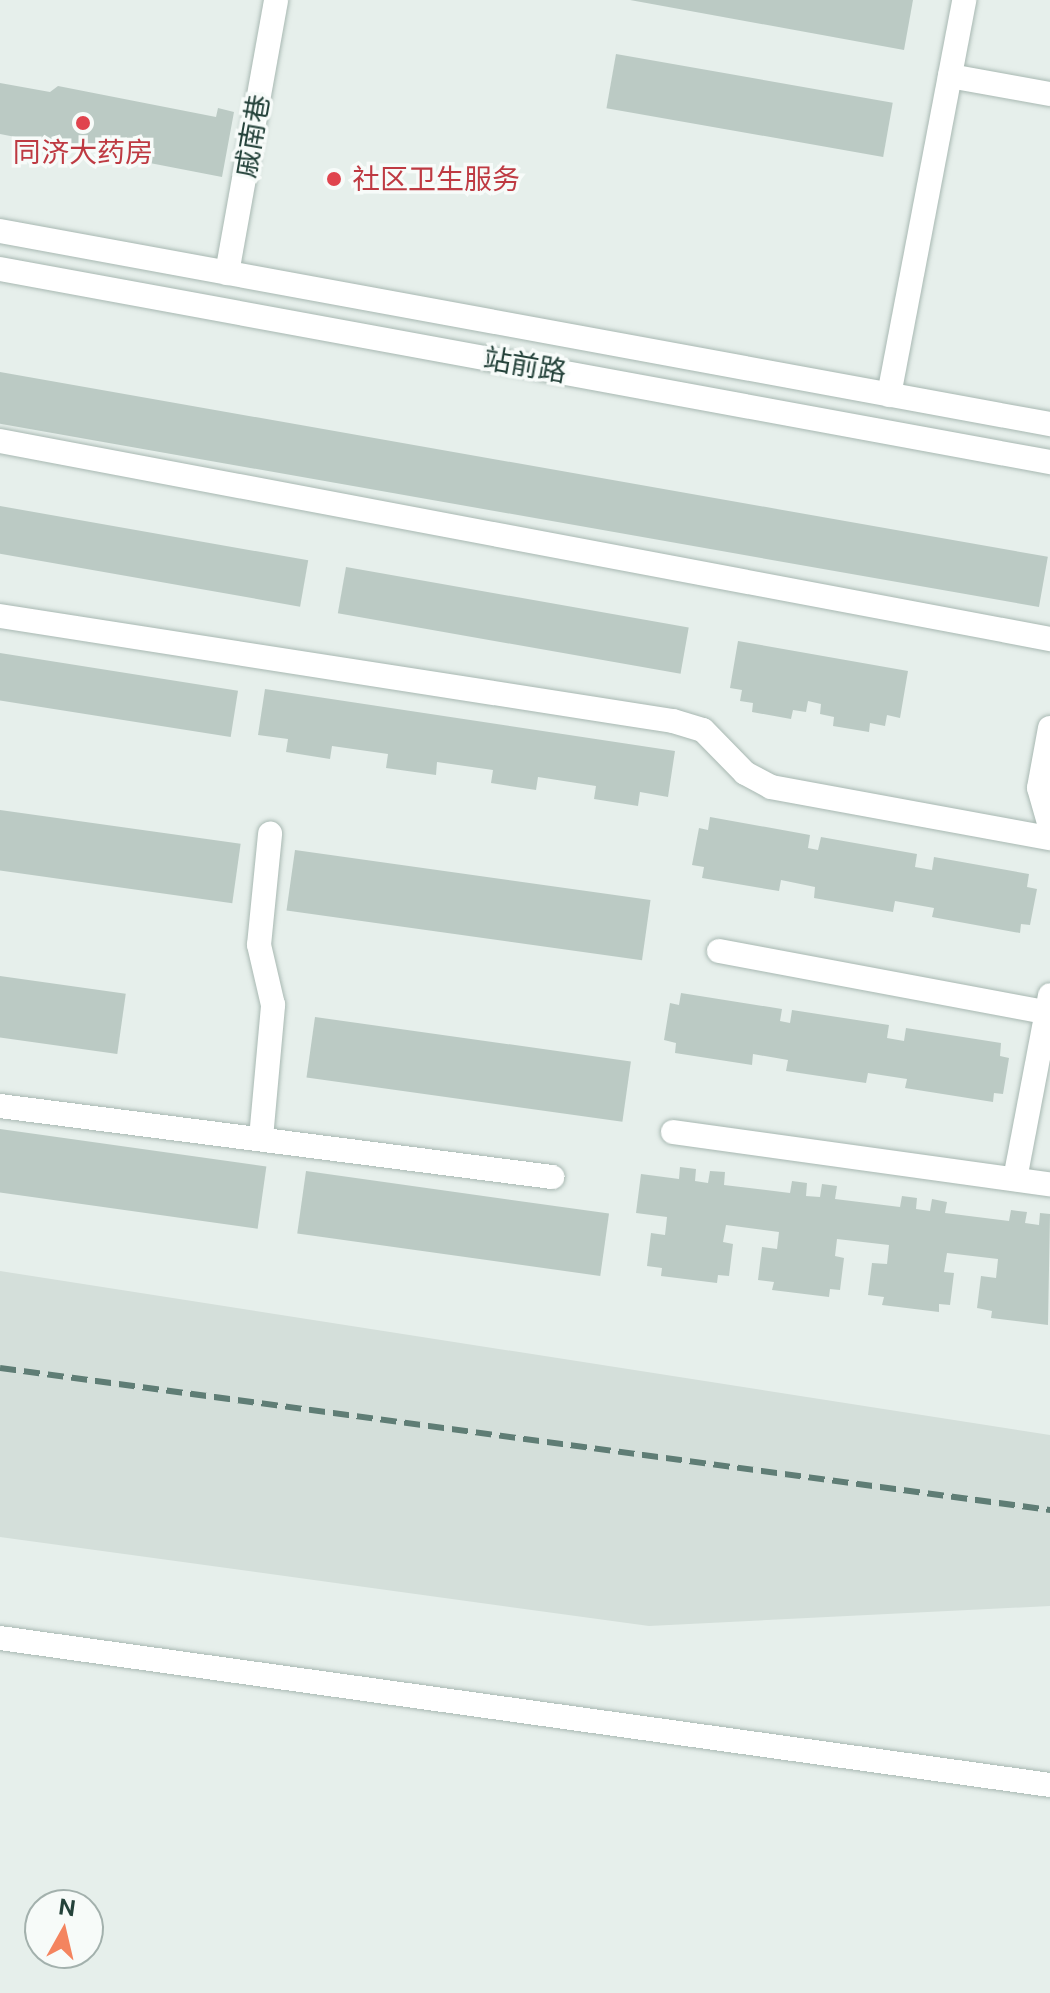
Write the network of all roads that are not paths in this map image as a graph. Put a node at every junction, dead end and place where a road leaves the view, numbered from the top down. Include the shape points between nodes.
1 (276, 0) edge
2 (964, 0) edge
3 (950, 76) junction
4 (1050, 94) edge
5 (0, 231) edge
6 (0, 269) edge
7 (227, 273) junction
8 (889, 395) junction
9 (1050, 424) edge
10 (0, 441) edge
11 (1050, 462) edge
12 (0, 616) edge
13 (1050, 639) edge
14 (1050, 728) edge
15 (1050, 826) edge
16 (270, 834) dead end
17 (1050, 838) edge
18 (719, 951) dead end
19 (1049, 1007) edge
20 (0, 1106) edge
21 (673, 1132) dead end
22 (261, 1138) junction
23 (552, 1177) dead end
24 (1015, 1179) junction
25 (1050, 1184) edge
26 (0, 1638) edge
27 (1050, 1785) edge

1 - 7 street, 戚南巷
2 - 3 street
3 - 4 street
3 - 8 street
5 - 7 street, 站前路
6 - 11 street, 站前路
7 - 8 street, 站前路
8 - 9 street, 站前路
10 - 13 street
12 - 17 street via 673,721 703,730 745,773 771,787
14 - 15 street via 1039,788
16 - 22 street via 259,945 273,1005
18 - 19 street
19 - 24 street
20 - 22 street
21 - 24 street
22 - 23 street
24 - 25 street
26 - 27 street

